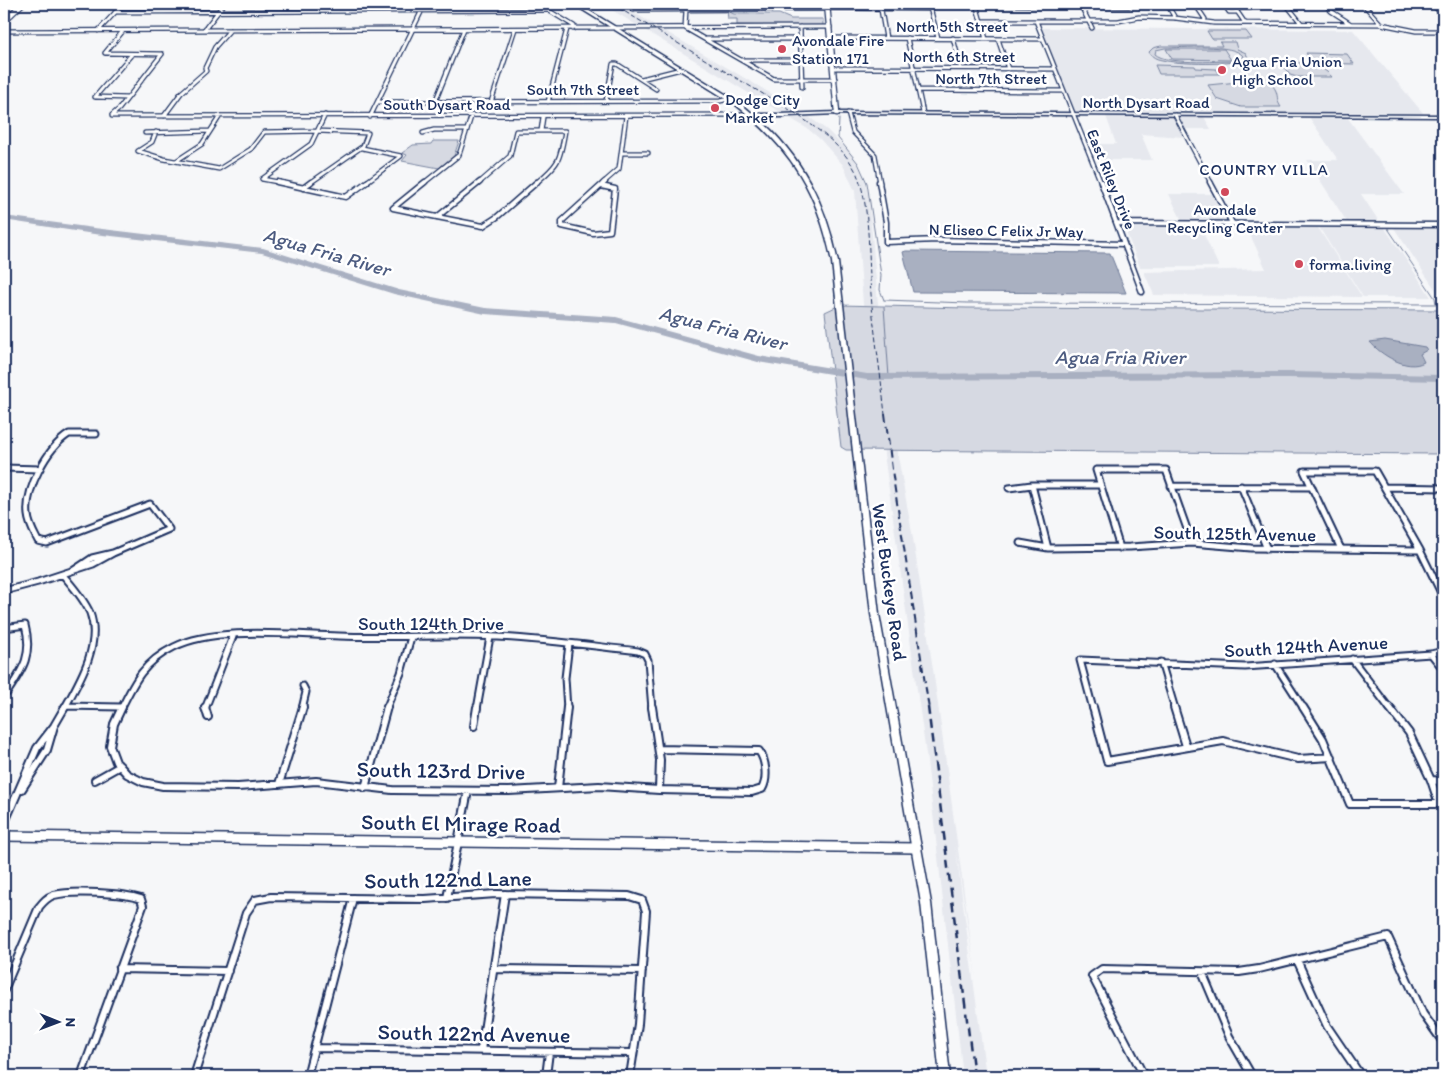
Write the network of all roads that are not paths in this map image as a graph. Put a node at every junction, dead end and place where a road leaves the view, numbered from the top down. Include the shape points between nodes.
1 (22, 4) edge
2 (123, 4) edge
3 (224, 4) edge
4 (425, 4) edge
5 (538, 4) edge
6 (575, 4) edge
7 (626, 4) edge
8 (752, 4) edge
9 (799, 4) edge
10 (880, 4) edge
11 (929, 4) edge
12 (976, 4) edge
13 (1134, 4) edge
14 (1167, 4) edge
15 (1195, 4) edge
16 (1224, 4) edge
17 (1232, 4) edge
18 (1286, 4) edge
19 (1325, 4) edge
20 (1363, 4) edge
21 (1432, 4) edge
22 (1080, 5) edge
23 (828, 7) edge
24 (1235, 8) junction
25 (1250, 8) dead end
26 (752, 9) junction
27 (800, 9) junction
28 (881, 9) junction
29 (930, 9) junction
30 (548, 10) junction
31 (686, 10) junction
32 (421, 11) junction
33 (116, 12) junction
34 (218, 12) junction
35 (1237, 12) junction
36 (1443, 15) edge
37 (1175, 18) junction
38 (981, 20) junction
39 (4, 21) edge
40 (1036, 21) junction
41 (1088, 21) junction
42 (1204, 21) junction
43 (1245, 23) junction
44 (1301, 23) junction
45 (1351, 24) junction
46 (1381, 24) junction
47 (830, 27) junction
48 (614, 28) junction
49 (685, 28) junction
50 (800, 28) junction
51 (1092, 28) dead end
52 (412, 29) junction
53 (464, 29) junction
54 (515, 29) junction
55 (567, 29) junction
56 (573, 29) junction
57 (124, 30) junction
58 (204, 30) junction
59 (230, 30) junction
60 (4, 31) edge
61 (98, 31) junction
62 (1443, 31) edge
63 (831, 38) junction
64 (886, 38) junction
65 (907, 38) junction
66 (938, 38) junction
67 (953, 38) junction
68 (704, 39) junction
69 (801, 39) junction
70 (986, 39) junction
71 (998, 39) junction
72 (1043, 39) junction
73 (132, 54) junction
74 (740, 60) junction
75 (802, 60) junction
76 (833, 60) junction
77 (834, 68) junction
78 (914, 68) junction
79 (961, 68) junction
80 (681, 69) junction
81 (1008, 69) junction
82 (1054, 69) junction
83 (835, 78) junction
84 (641, 79) junction
85 (803, 79) junction
86 (802, 87) dead end
87 (656, 89) dead end
88 (918, 90) junction
89 (1063, 91) junction
90 (127, 98) junction
91 (729, 99) junction
92 (378, 102) junction
93 (435, 102) junction
94 (491, 102) junction
95 (548, 102) junction
96 (606, 102) junction
97 (838, 113) junction
98 (848, 113) junction
99 (923, 113) junction
100 (1072, 114) junction
101 (325, 115) junction
102 (752, 115) junction
103 (1175, 115) junction
104 (164, 116) junction
105 (220, 116) junction
106 (543, 116) junction
107 (626, 116) junction
108 (784, 116) junction
109 (1443, 116) edge
110 (370, 117) junction
111 (471, 117) junction
112 (467, 130) junction
113 (541, 130) junction
114 (210, 131) junction
115 (317, 131) junction
116 (156, 132) junction
117 (145, 133) dead end
118 (423, 133) dead end
119 (778, 139) junction
120 (362, 148) junction
121 (622, 153) junction
122 (648, 153) dead end
123 (176, 161) junction
124 (601, 186) junction
125 (303, 188) junction
126 (437, 217) junction
127 (1117, 223) junction
128 (1232, 224) junction
129 (1443, 225) edge
130 (1124, 244) junction
131 (1142, 292) dead end
132 (96, 434) dead end
133 (4, 468) edge
134 (40, 469) junction
135 (1032, 484) junction
136 (1099, 485) junction
137 (1171, 486) junction
138 (1241, 486) junction
139 (1312, 487) junction
140 (1384, 487) junction
141 (1009, 488) dead end
142 (1443, 488) edge
143 (1020, 544) dead end
144 (1192, 544) junction
145 (1048, 548) junction
146 (1120, 548) junction
147 (1268, 549) junction
148 (1341, 549) junction
149 (1420, 550) junction
150 (63, 575) junction
151 (4, 591) edge
152 (1443, 597) edge
153 (4, 628) edge
154 (234, 634) junction
155 (411, 637) junction
156 (490, 637) junction
157 (569, 644) junction
158 (1443, 652) edge
159 (1431, 654) junction
160 (1352, 659) junction
161 (1161, 662) junction
162 (1275, 664) junction
163 (1443, 669) edge
164 (303, 686) dead end
165 (5, 693) edge
166 (65, 706) junction
167 (121, 707) junction
168 (208, 717) dead end
169 (474, 726) dead end
170 (1186, 746) junction
171 (659, 749) junction
172 (1332, 757) junction
173 (121, 768) junction
174 (95, 780) dead end
175 (1432, 780) junction
176 (1443, 781) edge
177 (278, 784) junction
178 (365, 788) junction
179 (558, 788) junction
180 (468, 790) junction
181 (658, 790) junction
182 (4, 824) edge
183 (4, 836) edge
184 (458, 842) junction
185 (917, 848) junction
186 (505, 894) junction
187 (352, 898) junction
188 (447, 898) junction
189 (1297, 960) junction
190 (119, 969) junction
191 (493, 969) junction
192 (228, 971) junction
193 (642, 971) junction
194 (1202, 972) junction
195 (4, 990) edge
196 (1443, 1042) edge
197 (315, 1048) junction
198 (481, 1050) junction
199 (549, 1052) junction
200 (633, 1053) junction
201 (81, 1076) edge
202 (194, 1076) edge
203 (307, 1076) edge
204 (546, 1076) edge
205 (630, 1076) edge
206 (945, 1076) edge
207 (1144, 1076) edge
208 (1252, 1076) edge
209 (1361, 1076) edge

1 - 39 main road
2 - 33 street
3 - 34 street
4 - 32 street
5 - 30 street
6 - 48 main road, West Buckeye Road
7 - 31 street via 634,10
8 - 26 street
9 - 27 street
10 - 28 street
11 - 29 street
12 - 22 street
12 - 38 street
13 - 22 street
14 - 37 street
15 - 42 street
16 - 35 street via 1229,12
17 - 24 street
18 - 44 street
19 - 45 street
20 - 46 street
21 - 36 street
22 - 41 street
23 - 27 street
23 - 28 street
23 - 47 main road
24 - 25 street
24 - 35 street
26 - 27 street
26 - 31 street
28 - 29 street
28 - 64 street
29 - 66 street
30 - 32 street
30 - 56 street via 574,26
31 - 49 street
32 - 34 street
32 - 52 street
33 - 34 street
33 - 61 street
34 - 58 street
35 - 43 street
37 - 41 street
37 - 42 street
38 - 40 street
38 - 70 street
40 - 41 street
40 - 72 street, East Riley Drive
41 - 51 street
42 - 43 street
43 - 44 street
44 - 45 street
45 - 46 street
46 - 62 street via 1416,31
47 - 50 street
47 - 63 main road
48 - 49 street
48 - 56 street
48 - 80 main road, West Buckeye Road
49 - 50 street
49 - 68 street
50 - 69 street
52 - 53 street
52 - 59 street
52 - 92 street
53 - 54 street
53 - 93 street
54 - 55 street
54 - 94 street
55 - 56 street
55 - 95 street
57 - 58 street
57 - 61 street
57 - 73 street via 104,53
58 - 59 street
59 - 104 street via 215,47 206,71 178,97
60 - 61 street
63 - 64 street, North 5th Street
63 - 76 main road
64 - 65 street, North 5th Street
65 - 66 street, North 5th Street
65 - 78 street
66 - 67 street, North 5th Street
67 - 70 street, North 5th Street
67 - 79 street
68 - 69 street
68 - 74 street
69 - 75 street
70 - 71 street, North 5th Street
71 - 72 street, North 5th Street
71 - 81 street
72 - 82 street, East Riley Drive
73 - 90 street via 162,54
73 - 90 street via 95,98
74 - 75 street
74 - 85 street via 774,79
75 - 76 street
75 - 85 street
76 - 77 main road
77 - 78 street, North 6th Street
77 - 83 main road
78 - 79 street, North 6th Street
78 - 88 street
79 - 81 street, North 6th Street
80 - 84 street
80 - 91 main road, West Buckeye Road
81 - 82 street, North 6th Street
82 - 89 street, East Riley Drive
83 - 85 street
83 - 97 main road
84 - 87 street
84 - 96 street via 613,64
85 - 86 street
88 - 89 street, North 7th Street
88 - 99 street
89 - 100 street, East Riley Drive
90 - 104 street, South Dysart Road via 112,116
91 - 96 street, South 7th Street
91 - 102 main road, West Buckeye Road
92 - 93 street, South 7th Street
92 - 110 street
93 - 94 street, South 7th Street
94 - 95 street, South 7th Street
95 - 96 street, South 7th Street
97 - 98 main road, South Dysart Road
97 - 108 main road, South Dysart Road
98 - 99 main road, North Dysart Road
98 - 130 street, N Eliseo C Felix Jr Way via 853,132 875,155 886,222 886,242
99 - 100 main road, North Dysart Road
100 - 103 main road, North Dysart Road
100 - 127 street, East Riley Drive
101 - 105 street, South Dysart Road
101 - 110 street, South Dysart Road
101 - 115 street
102 - 107 street, South Dysart Road
102 - 108 main road, South Dysart Road
102 - 119 main road, West Buckeye Road
103 - 109 main road, North Dysart Road
103 - 128 street
104 - 105 street, South Dysart Road
105 - 114 street
106 - 107 street, South Dysart Road
106 - 111 street, South Dysart Road
106 - 113 street
107 - 121 street
108 - 119 main road via 770,123
110 - 111 street, South Dysart Road
111 - 112 street
112 - 118 street
112 - 126 street via 459,155 393,208
113 - 126 street via 516,131 510,156 504,163
113 - 126 street via 565,130 561,156 555,167 497,217 483,226
114 - 116 street
114 - 123 street via 200,146
115 - 120 street via 368,134
115 - 123 street via 264,132 253,147 218,169
115 - 125 street via 311,144 262,179
116 - 117 street
116 - 123 street via 152,142 138,151
119 - 185 main road, West Buckeye Road via 804,176 824,217 833,251 875,614
120 - 125 street
120 - 125 street via 401,156 346,197
121 - 122 street
121 - 124 street via 619,169
124 - 124 street via 615,189 611,229 606,233 561,224
127 - 128 street
127 - 130 street, East Riley Drive
128 - 129 street
130 - 131 street, East Riley Drive
132 - 134 street via 71,433 61,438
133 - 134 street
134 - 150 street via 29,496 28,512 38,541 47,543 150,504 169,529 82,570
135 - 136 street
135 - 141 street
135 - 145 street
136 - 137 street via 1096,470 1166,470
136 - 146 street
137 - 138 street
137 - 144 street
138 - 139 street
138 - 147 street
139 - 140 street via 1304,471 1375,471
139 - 148 street
140 - 142 street
140 - 149 street
143 - 145 street, South 125th Avenue
144 - 146 street, South 125th Avenue
144 - 147 street, South 125th Avenue
145 - 146 street, South 125th Avenue
147 - 148 street, South 125th Avenue
148 - 149 street, South 125th Avenue
149 - 152 street
150 - 151 street
150 - 166 street via 88,610 93,634 91,652
153 - 165 street via 25,625 30,650
154 - 155 street, South 124th Drive
154 - 167 street, South 124th Drive via 215,634 183,642 153,659 137,676
154 - 168 street via 206,703
155 - 156 street, South 124th Drive
155 - 178 street via 401,673 386,708
156 - 157 street, South 124th Drive
156 - 169 street
157 - 171 street, South 124th Drive via 646,654
157 - 179 street via 564,678 567,716
158 - 159 street, South 124th Avenue
159 - 160 street, South 124th Avenue
159 - 163 street
160 - 162 street, South 124th Avenue
160 - 175 street via 1409,733
161 - 162 street, South 124th Avenue via 1244,667
161 - 170 street
161 - 170 street, South 124th Avenue via 1080,660 1107,761
162 - 172 street
164 - 177 street via 305,700
166 - 167 street
166 - 182 street via 35,772 19,793
167 - 173 street, South 124th Drive via 110,740
170 - 172 street via 1223,741 1298,759
171 - 181 street
171 - 181 street, South 123rd Drive via 752,750 762,753 765,784 762,789 752,792
172 - 175 street via 1350,804 1438,804
173 - 174 street
173 - 177 street, South 123rd Drive via 138,780 163,786
175 - 176 street
177 - 178 street, South 123rd Drive via 316,781
178 - 180 street, South 123rd Drive
179 - 180 street, South 123rd Drive
179 - 181 street, South 123rd Drive via 606,786
180 - 184 street
183 - 184 main road, South El Mirage Road
184 - 185 main road, South El Mirage Road
184 - 188 street
185 - 206 main road, West Buckeye Road
186 - 188 street, South 122nd Lane
186 - 191 street
186 - 193 street, South 122nd Lane via 629,896 642,900 646,911
187 - 188 street, South 122nd Lane
187 - 192 street, South 122nd Lane via 271,897 255,900 246,912
187 - 197 street
189 - 194 street via 1239,972
189 - 196 street via 1388,937 1423,1014
189 - 209 street via 1327,1026
190 - 192 street
190 - 195 street via 142,906 141,899 130,895 62,894 48,897 39,907
190 - 201 street
191 - 193 street
191 - 198 street
192 - 202 street
193 - 200 street
194 - 207 street via 1102,969 1092,976
194 - 208 street via 1229,1036
197 - 198 street, South 122nd Avenue
197 - 203 street
198 - 199 street, South 122nd Avenue
199 - 200 street, South 122nd Avenue
199 - 204 street
200 - 205 street

